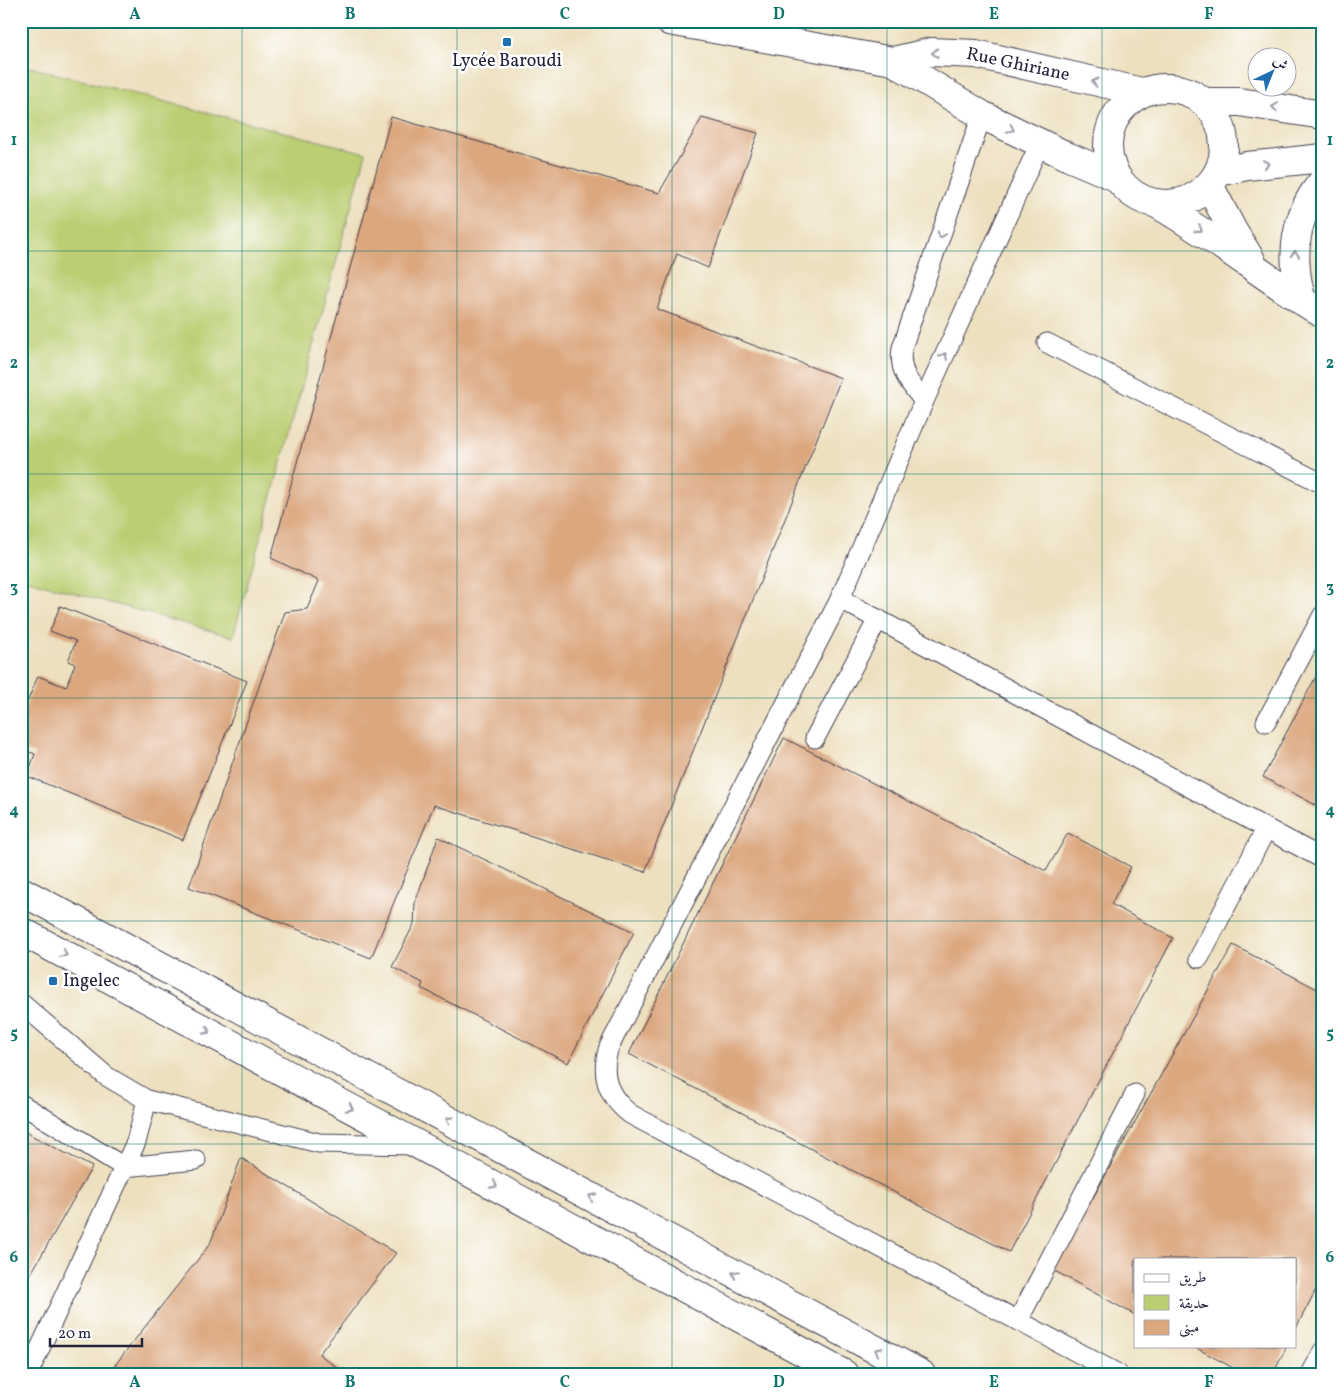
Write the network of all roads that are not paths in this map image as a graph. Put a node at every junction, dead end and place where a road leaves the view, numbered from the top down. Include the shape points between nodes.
1 (669, 21) edge
2 (893, 61) junction
3 (1142, 92) junction
4 (1204, 102) junction
5 (982, 115) junction
6 (1323, 115) edge
7 (1040, 143) junction
8 (1323, 158) edge
9 (1116, 177) junction
10 (1214, 179) junction
11 (1323, 181) edge
12 (1157, 204) junction
13 (1264, 277) junction
14 (1313, 308) edge
15 (1047, 343) dead end
16 (924, 401) junction
17 (1323, 484) edge
18 (840, 600) junction
19 (1323, 615) edge
20 (878, 619) junction
21 (1266, 722) dead end
22 (815, 738) dead end
23 (1266, 829) junction
24 (1323, 859) edge
25 (21, 890) edge
26 (21, 931) edge
27 (1199, 958) dead end
28 (21, 1003) edge
29 (1135, 1094) dead end
30 (147, 1100) junction
31 (21, 1104) edge
32 (419, 1145) junction
33 (196, 1160) dead end
34 (124, 1167) junction
35 (1018, 1320) junction
36 (1323, 1351) edge
37 (28, 1374) edge
38 (844, 1374) edge
39 (921, 1374) edge
40 (1118, 1374) edge
41 (1311, 1374) edge

1 - 2 main road, Rue Ghiriane
3 -> 2 main road, Rue Ghiriane via 976,54 931,52
2 - 5 main road, Rue Ghiriane
3 - 4 main road via 1175,88
3 - 9 main road via 1122,107 1110,128 1107,145
6 -> 4 main road via 1239,102
4 - 10 main road via 1215,114 1223,135 1223,158
5 -> 7 main road, Rue Ghiriane
5 -> 16 lane via 902,348 900,358 906,378
7 - 9 main road, Rue Ghiriane
16 -> 7 lane
10 -> 8 main road via 1247,166
9 - 12 main road via 1127,190
10 - 12 main road via 1194,197 1176,204
10 - 13 main road via 1233,231
14 -> 11 main road via 1296,279 1294,255 1297,232 1305,210
12 -> 13 main road via 1212,238
13 - 14 main road
15 - 17 lane
16 - 18 lane
18 - 20 lane
18 - 35 lane via 609,1046 605,1059 606,1085 630,1114
19 - 21 lane
20 - 22 lane
20 - 23 lane
23 - 24 lane
23 - 27 lane
39 -> 25 main road
26 -> 32 main road
28 - 30 lane via 106,1076
29 - 35 lane
30 - 32 lane via 319,1143
30 - 34 lane via 136,1142
31 - 34 lane
32 -> 38 main road
33 - 34 lane
34 - 37 lane
35 - 40 lane
36 - 41 lane

